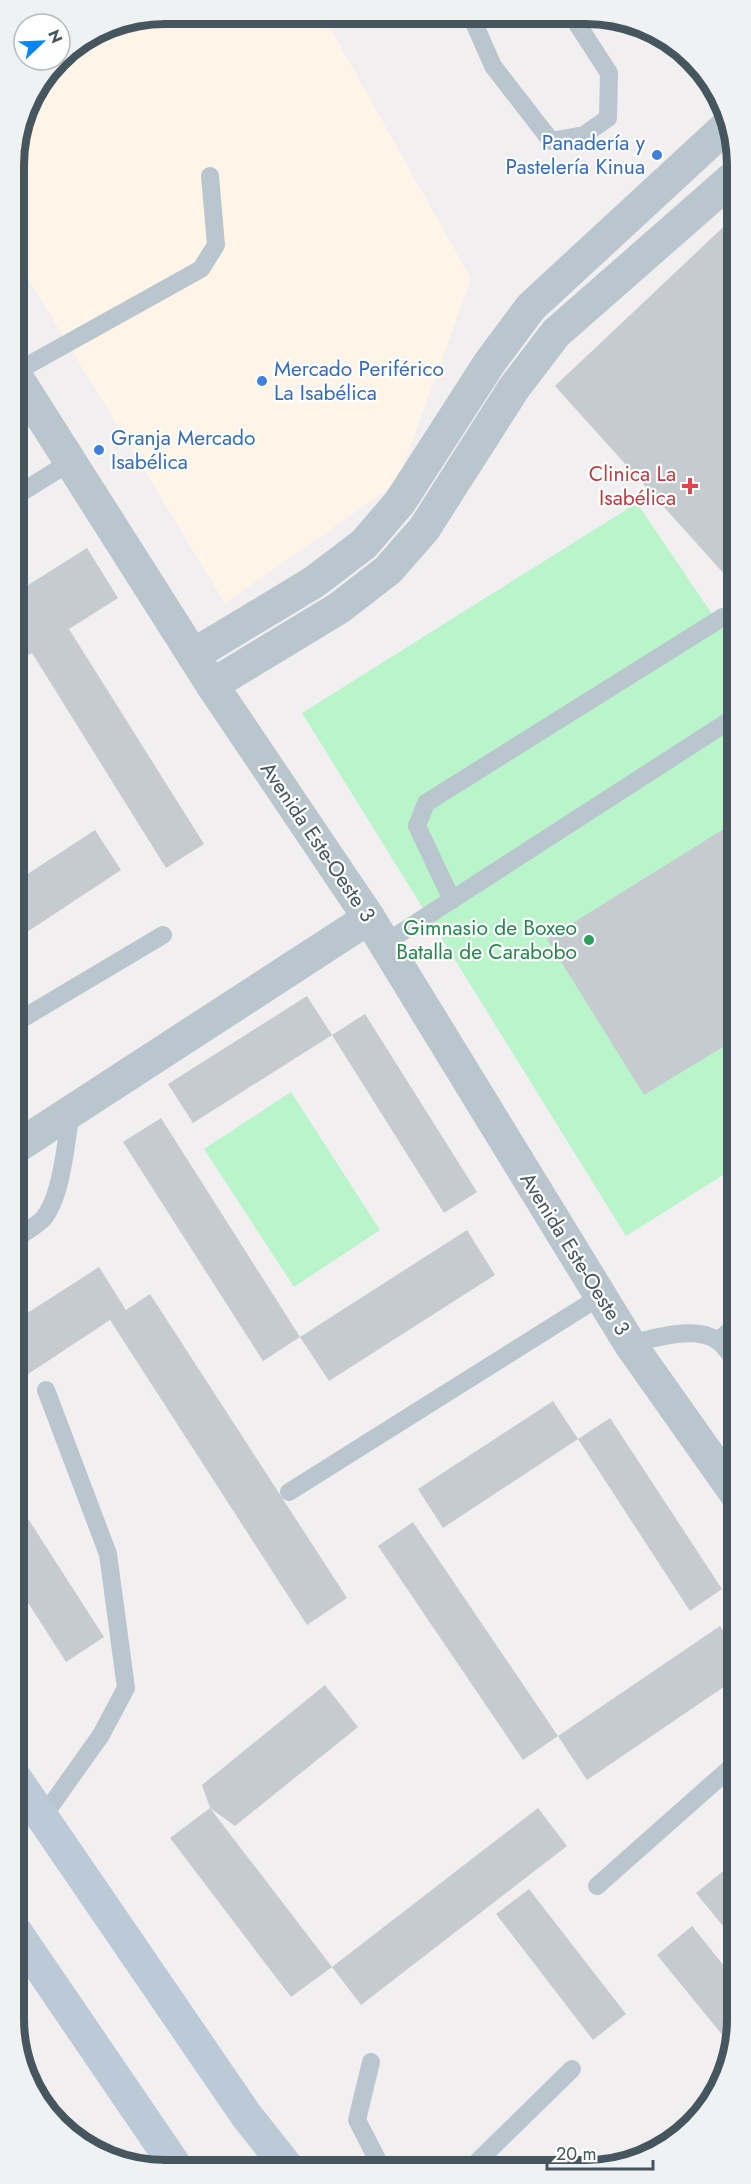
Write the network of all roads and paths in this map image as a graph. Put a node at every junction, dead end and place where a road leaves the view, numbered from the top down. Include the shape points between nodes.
1 (475, 24) edge
2 (579, 24) edge
3 (722, 130) edge
4 (210, 176) dead end
5 (727, 183) edge
6 (24, 367) edge
7 (24, 389) edge
8 (70, 462) junction
9 (24, 491) edge
10 (727, 619) edge
11 (193, 655) junction
12 (212, 685) junction
13 (727, 722) edge
14 (452, 900) junction
15 (377, 931) junction
16 (163, 935) dead end
17 (24, 1018) edge
18 (70, 1112) junction
19 (24, 1142) edge
20 (24, 1233) edge
21 (601, 1296) junction
22 (727, 1333) edge
23 (718, 1341) junction
24 (630, 1344) junction
25 (727, 1352) edge
26 (46, 1390) dead end
27 (727, 1481) edge
28 (289, 1492) dead end
29 (727, 1771) edge
30 (24, 1791) edge
31 (42, 1818) junction
32 (597, 1886) dead end
33 (24, 1944) edge
34 (371, 2062) dead end
35 (572, 2069) dead end
36 (172, 2160) edge
37 (282, 2160) edge
38 (377, 2160) edge
39 (479, 2160) edge

1 - 2 lane via 493,66 551,141 584,135 608,118 609,73
3 - 11 street via 531,307 490,362 400,502 364,544 315,582
4 - 6 lane via 216,245 201,269
5 - 12 street via 556,333 514,388 424,529 388,570 339,608
7 - 8 street, Avenida Este-Oeste 3
8 - 9 lane
8 - 11 street, Avenida Este-Oeste 3
10 - 14 lane via 723,617 426,803 417,826
11 - 12 street, Avenida Este-Oeste 3
12 - 15 street, Avenida Este-Oeste 3
13 - 14 lane
14 - 15 lane
15 - 18 street
15 - 21 street, Avenida Este-Oeste 3
16 - 17 lane
18 - 19 street
18 - 20 lane via 60,1181 43,1219
21 - 24 street, Avenida Este-Oeste 3
21 - 28 lane
22 - 23 lane
23 - 24 lane via 703,1334 668,1334
23 - 25 lane
24 - 27 street, Avenida Este-Oeste 3
26 - 31 lane via 108,1554 126,1688 101,1735
29 - 32 lane
30 - 31 main road
31 - 37 main road via 246,2115
33 - 36 main road
34 - 38 lane via 357,2120
35 - 39 lane

